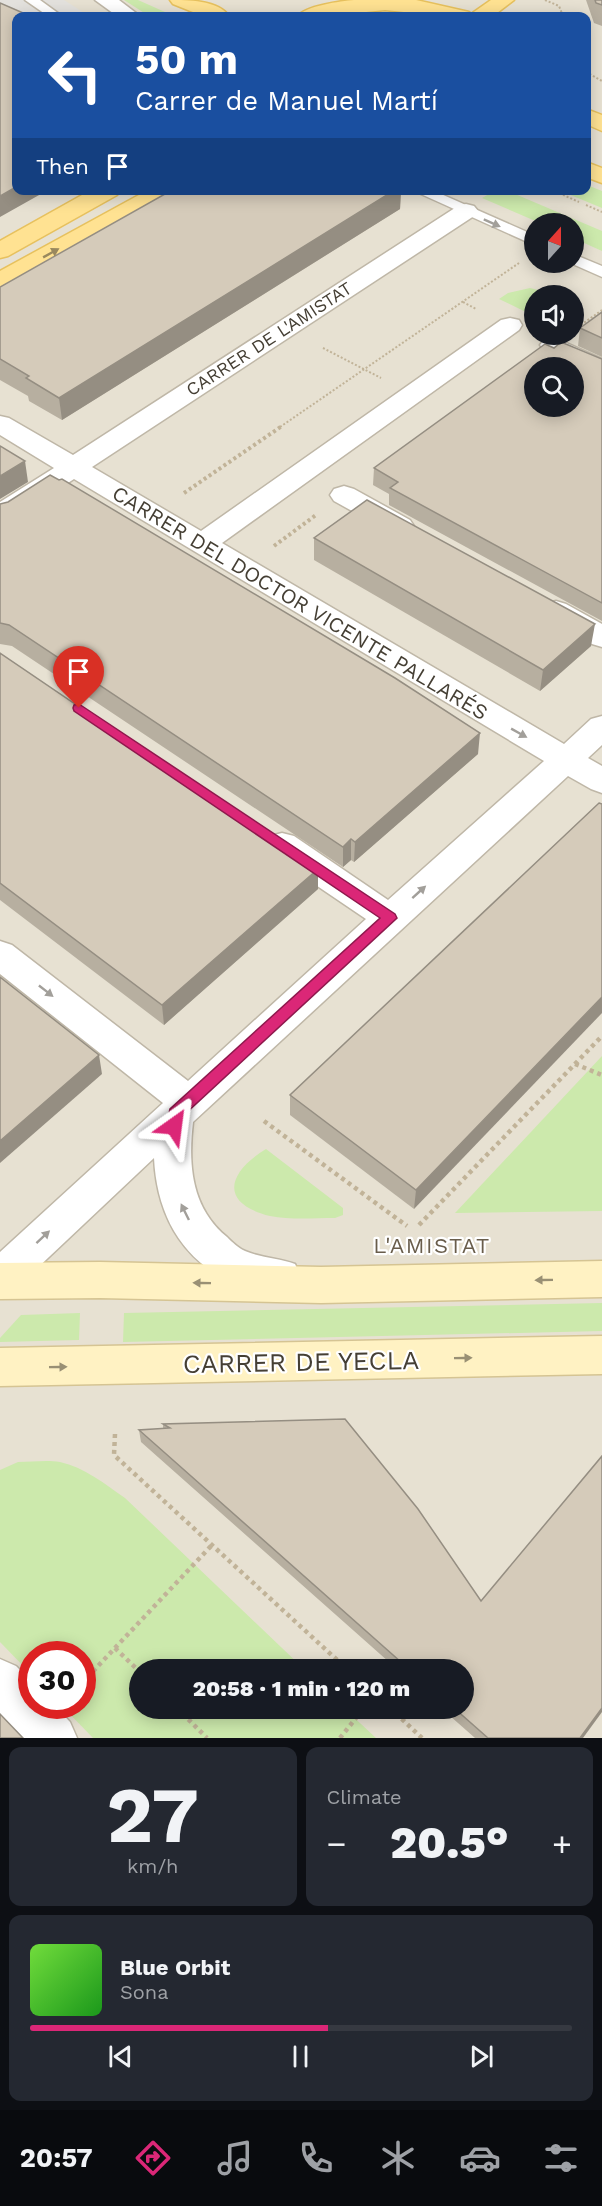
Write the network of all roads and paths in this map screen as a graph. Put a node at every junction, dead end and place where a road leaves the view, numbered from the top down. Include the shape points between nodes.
1 (31, 0) edge
2 (105, 0) edge
3 (180, 0) edge
4 (504, 0) edge
5 (545, 0) edge
6 (348, 2) edge
7 (436, 2) edge
8 (50, 12) edge
9 (124, 12) edge
10 (209, 12) edge
11 (319, 12) edge
12 (421, 12) edge
13 (455, 12) edge
14 (486, 12) edge
15 (561, 12) edge
16 (100, 195) edge
17 (157, 195) edge
18 (430, 195) edge
19 (466, 211) junction
20 (524, 237) edge
21 (0, 251) edge
22 (522, 261) dead end
23 (584, 264) edge
24 (602, 272) edge
25 (0, 281) edge
26 (602, 310) edge
27 (584, 323) edge
28 (510, 324) dead end
29 (572, 345) edge
30 (602, 369) edge
31 (0, 424) edge
32 (72, 468) junction
33 (182, 495) dead end
34 (344, 495) joint
35 (0, 515) edge
36 (426, 540) edge
37 (201, 544) junction
38 (271, 547) dead end
39 (530, 597) edge
40 (602, 637) edge
41 (602, 727) edge
42 (566, 760) junction
43 (602, 781) edge
44 (256, 828) edge
45 (390, 918) junction
46 (0, 955) edge
47 (602, 1036) edge
48 (575, 1064) junction
49 (602, 1075) edge
50 (182, 1107) junction
51 (264, 1121) dead end
52 (407, 1226) dead end
53 (419, 1226) dead end
54 (0, 1277) edge
55 (602, 1279) edge
56 (0, 1281) edge
57 (321, 1285) junction
58 (602, 1355) edge
59 (0, 1367) edge
60 (116, 1434) dead end
61 (212, 1545) junction
62 (115, 1648) junction
63 (336, 1659) edge
64 (129, 1661) edge
65 (96, 1668) edge
66 (0, 1682) edge
67 (188, 1719) edge
68 (355, 1719) edge
69 (402, 1719) edge
70 (54, 1738) edge
71 (207, 1738) edge
72 (340, 1738) edge
73 (422, 1738) edge

1 - 8 lane
2 - 9 street
3 - 10 main road
4 - 14 main road
5 - 15 path via 559,6
6 - 7 main road
6 - 11 main road
7 - 12 main road
7 - 13 main road
16 - 21 main road
25 -> 17 main road
18 - 19 lane
19 -> 20 lane
19 - 32 street, CARRER DE L'AMISTAT
22 - 33 path
23 - 24 lane
26 - 27 path
28 - 37 street
29 - 30 street
31 - 32 street, CARRER DEL DOCTOR VICENTE PALLARÉS
32 - 35 street, CARRER DE L'AMISTAT
32 - 37 street, CARRER DEL DOCTOR VICENTE PALLARÉS
34 - 36 street
34 - 38 path
37 -> 42 street, CARRER DEL DOCTOR VICENTE PALLARÉS
39 - 40 street
41 - 42 street
42 - 43 street, CARRER DEL DOCTOR VICENTE PALLARÉS
45 -> 42 street
44 - 45 street
45 - 50 street
46 -> 50 street
47 - 48 path
48 - 49 path
48 - 53 path
54 -> 50 street
57 -> 50 street via 257,1272 225,1260 200,1237 180,1204 174,1182 171,1159
51 - 52 path
55 -> 57 street
57 -> 56 street
59 -> 58 street, CARRER DE YECLA
60 - 61 path via 114,1455
61 - 62 path
61 - 63 path
62 - 64 path
62 - 65 path
66 - 70 street
67 - 71 path
68 - 72 path
69 - 73 path

